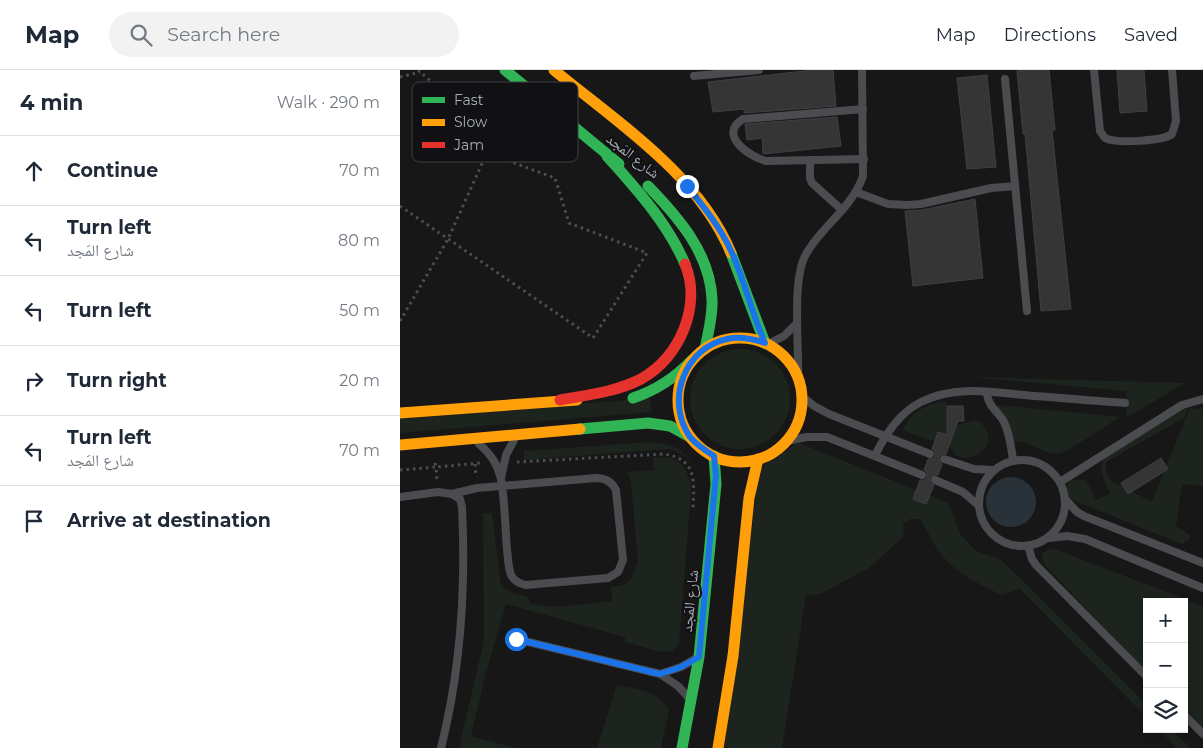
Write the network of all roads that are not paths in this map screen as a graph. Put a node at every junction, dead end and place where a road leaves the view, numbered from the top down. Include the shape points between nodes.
1 (505, 70) edge
2 (554, 70) edge
3 (759, 70) edge
4 (862, 70) edge
5 (1094, 70) edge
6 (1172, 70) edge
7 (694, 76) dead end
8 (1005, 79) dead end
9 (519, 82) edge
10 (568, 82) edge
11 (578, 90) edge
12 (863, 109) junction
13 (578, 132) edge
14 (607, 156) junction
15 (864, 159) junction
16 (810, 160) junction
17 (1015, 186) junction
18 (856, 192) junction
19 (842, 210) junction
20 (1027, 311) dead end
21 (797, 323) junction
22 (767, 344) junction
23 (705, 349) junction
24 (692, 360) junction
25 (798, 377) junction
26 (986, 392) junction
27 (802, 396) junction
28 (560, 400) junction
29 (1203, 400) edge
30 (1125, 403) dead end
31 (400, 414) edge
32 (518, 435) junction
33 (885, 436) junction
34 (690, 437) junction
35 (472, 439) junction
36 (787, 441) junction
37 (400, 445) edge
38 (930, 454) dead end
39 (874, 455) junction
40 (714, 456) junction
41 (758, 459) junction
42 (944, 459) dead end
43 (1013, 460) junction
44 (993, 470) junction
45 (922, 475) dead end
46 (935, 480) dead end
47 (501, 482) junction
48 (1060, 482) junction
49 (452, 494) junction
50 (400, 496) edge
51 (1066, 499) junction
52 (978, 505) junction
53 (1047, 538) junction
54 (1028, 546) junction
55 (1203, 553) edge
56 (1201, 562) edge
57 (1203, 588) edge
58 (516, 639) dead end
59 (699, 657) junction
60 (1143, 673) edge
61 (660, 674) junction
62 (692, 702) junction
63 (1188, 719) edge
64 (1203, 734) edge
65 (441, 748) edge
66 (682, 748) edge
67 (718, 748) edge

1 - 9 main road, شارع المَجد
2 - 10 main road, شارع المَجد
3 - 7 lane
4 - 12 lane
5 - 6 lane via 1100,131 1105,138 1115,141 1164,138 1172,134 1176,121
8 - 17 lane
11 - 22 main road, شارع المَجد via 659,158 704,208 732,252 757,326
12 - 15 lane
12 - 16 lane via 749,118 742,119 735,126 737,143 760,159
13 - 14 main road, شارع المَجد
14 - 23 main road, شارع المَجد via 670,208 701,254 712,297
14 - 28 main road via 661,218 683,256 691,298 688,319 669,356 636,382
15 - 16 lane
15 - 18 lane via 863,176
16 - 19 lane via 812,183
17 - 18 lane via 991,188 921,204 898,205
17 - 20 lane
18 - 19 lane
19 - 21 lane via 811,246 802,263
21 - 22 lane via 784,336
21 - 25 lane
22 - 23 main road via 740,338 728,339
22 - 25 main road via 786,358
23 - 24 main road
24 - 28 main road via 666,384 650,393 633,398
24 - 34 main road via 682,378 678,398 681,418
25 - 27 main road
26 - 30 lane
26 - 33 lane via 955,391 931,398 909,410
26 - 43 lane via 988,403 1007,428
27 - 33 lane via 829,414
27 - 36 main road via 799,420
28 - 31 main road
29 - 48 lane via 1182,405
32 - 34 main road via 648,423 670,426
32 - 35 main road
32 - 47 lane via 504,462
33 - 38 lane
33 - 39 lane
34 - 40 main road
35 - 37 main road
35 - 47 lane via 491,456
36 - 39 lane via 827,437
36 - 41 main road
39 - 45 lane
40 - 41 main road via 736,461
40 - 59 main road, شارع المَجد via 716,484
41 - 67 main road via 748,497 734,661
42 - 44 lane via 968,468
43 - 44 lane
43 - 48 lane via 1024,459 1046,466
44 - 52 lane via 980,490
46 - 52 lane via 963,492
47 - 47 lane via 511,575 520,584 608,578 621,569 624,560 616,490 610,482 601,478
47 - 49 lane
48 - 51 lane
49 - 50 lane via 438,492
49 - 65 lane via 460,499 462,507 463,601 456,674
51 - 53 lane via 1064,517
51 - 56 lane via 1084,516
52 - 54 lane via 986,528 994,536 1004,543
53 - 54 lane
53 - 57 lane via 1067,536 1085,539
54 - 60 lane via 1036,565
55 - 56 lane
58 - 61 lane
59 - 61 lane
59 - 62 main road, شارع المَجد
61 - 62 lane via 678,686
62 - 66 main road, شارع المَجد
63 - 64 lane

